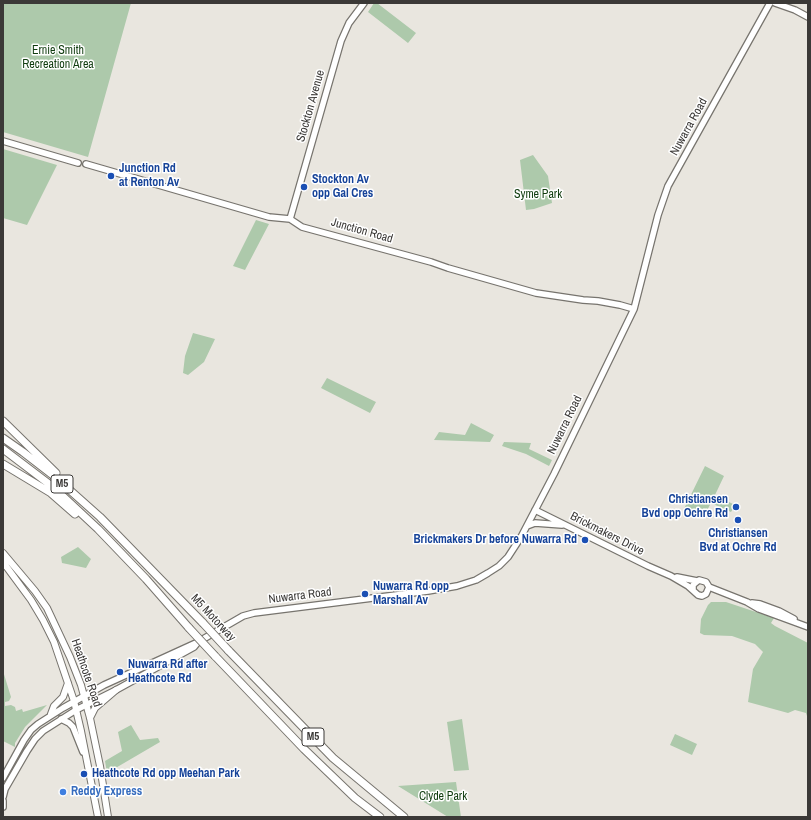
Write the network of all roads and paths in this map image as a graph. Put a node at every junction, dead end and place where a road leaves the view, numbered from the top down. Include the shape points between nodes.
1 (364, 3) edge
2 (770, 3) edge
3 (775, 3) edge
4 (808, 17) edge
5 (3, 141) edge
6 (290, 219) junction
7 (634, 310) junction
8 (3, 421) edge
9 (3, 438) edge
10 (3, 449) edge
11 (3, 464) edge
12 (535, 510) junction
13 (100, 517) junction
14 (566, 525) junction
15 (527, 526) junction
16 (3, 553) edge
17 (4, 564) edge
18 (671, 576) junction
19 (146, 579) junction
20 (697, 581) junction
21 (708, 587) junction
22 (693, 590) junction
23 (706, 594) junction
24 (724, 594) junction
25 (805, 626) edge
26 (198, 642) junction
27 (68, 683) junction
28 (116, 690) junction
29 (84, 696) junction
30 (74, 702) junction
31 (86, 705) junction
32 (76, 710) junction
33 (51, 714) junction
34 (90, 718) junction
35 (60, 719) junction
36 (90, 771) junction
37 (3, 778) edge
38 (3, 797) edge
39 (3, 801) edge
40 (3, 807) edge
41 (98, 817) edge
42 (108, 817) edge
43 (380, 817) edge
44 (404, 817) edge

1 - 6 main road, Stockton Avenue via 349,23 341,41
2 - 7 main road, Nuwarra Road via 668,186
3 - 4 main road
5 - 6 main road, Junction Road via 78,163 81,167 86,164 269,217
6 - 7 main road, Junction Road via 302,226 536,292 605,302
7 - 12 main road, Nuwarra Road
8 - 13 highway
9 - 13 highway, M5 Motorway / M5 via 54,476
10 - 19 highway, M5 Motorway / M5 via 53,487
11 - 19 highway via 51,493
12 - 14 main road, Brickmakers Drive
12 - 15 main road, Nuwarra Road
13 - 44 highway, M5 Motorway / M5, bridge via 333,758
14 - 15 main road via 534,523
14 - 18 main road, Brickmakers Drive
15 - 26 main road, Nuwarra Road via 499,566 476,580 428,591 254,613 243,616
16 - 29 main road, Heathcote Road via 47,608 68,652
17 - 27 main road, Heathcote Road via 43,620 54,642
18 - 20 main road, Brickmakers Drive
18 - 22 main road, Brickmakers Drive
19 - 43 highway, M5 Motorway / M5, bridge via 304,749 355,798
20 - 21 main road via 704,581
20 - 22 main road via 693,585
21 - 23 main road
21 - 24 main road
22 - 23 main road via 698,596
23 - 24 main road
24 - 25 main road
26 - 28 main road, Nuwarra Road via 194,647
26 - 29 main road, Nuwarra Road
27 - 30 main road, Heathcote Road
27 - 33 main road via 63,697 54,706
28 - 31 main road, Nuwarra Road
28 - 34 main road via 95,708
29 - 30 main road, Nuwarra Road
29 - 31 main road, Heathcote Road
30 - 32 main road, Heathcote Road
30 - 33 main road, Nuwarra Road
31 - 32 main road, Nuwarra Road
31 - 34 main road, Heathcote Road
32 - 35 main road, Nuwarra Road
32 - 36 main road, Heathcote Road
33 - 37 main road, Nuwarra Road via 31,730
34 - 42 main road, Heathcote Road
35 - 36 main road via 73,727
35 - 38 main road, Nuwarra Road via 35,739 7,784
36 - 41 main road, Heathcote Road
39 - 40 main road

